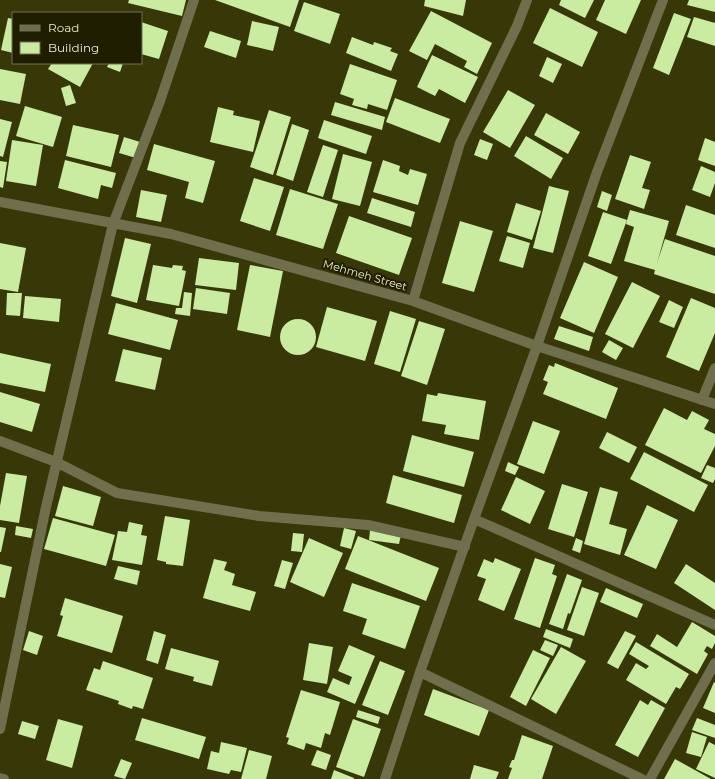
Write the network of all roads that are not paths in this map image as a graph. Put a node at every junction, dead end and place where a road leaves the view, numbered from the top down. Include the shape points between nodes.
1 (194, 0) edge
2 (527, 0) edge
3 (663, 0) edge
4 (0, 202) edge
5 (113, 224) junction
6 (413, 301) junction
7 (537, 346) junction
8 (715, 368) edge
9 (702, 400) junction
10 (715, 404) edge
11 (0, 441) edge
12 (56, 462) junction
13 (474, 519) junction
14 (465, 547) junction
15 (715, 625) edge
16 (715, 663) edge
17 (420, 672) junction
18 (0, 728) edge
19 (0, 778) edge
20 (4, 779) edge
21 (385, 779) edge
22 (642, 779) edge
23 (650, 779) edge

1 - 5 street via 160,101
2 - 6 street via 460,143
3 - 7 street via 597,172
4 - 5 street, Mehmeh Street
5 - 6 street, Mehmeh Street via 171,234
5 - 12 street
6 - 7 street, Mehmeh Street
7 - 9 street, Mehmeh Street
7 - 13 street
8 - 9 street
9 - 10 street, Mehmeh Street
11 - 12 street
12 - 14 street via 118,493 259,516 368,525
12 - 18 street
13 - 14 street
13 - 15 street
14 - 17 street
16 - 23 street
17 - 21 street
17 - 22 street
19 - 20 street

